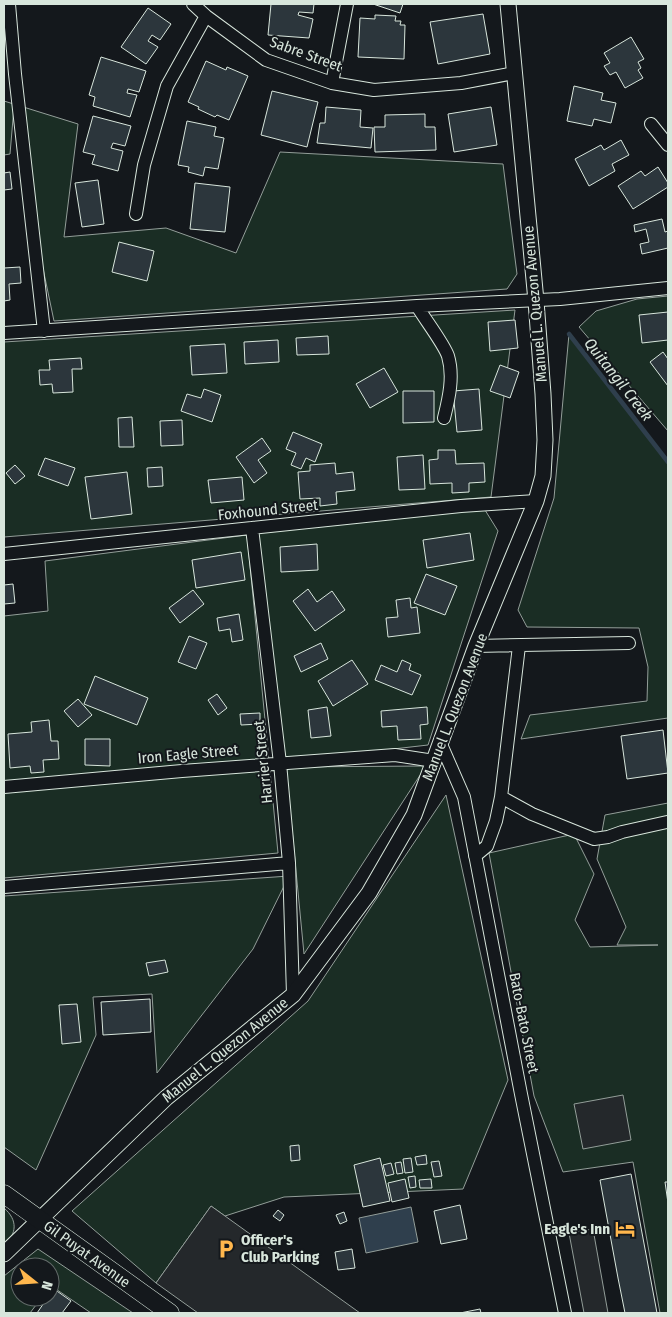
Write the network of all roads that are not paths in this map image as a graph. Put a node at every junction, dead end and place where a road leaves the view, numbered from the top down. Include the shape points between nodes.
1 (9, 4) edge
2 (193, 4) edge
3 (347, 4) edge
4 (508, 4) edge
5 (206, 16) junction
6 (514, 73) junction
7 (9, 75) edge
8 (332, 83) junction
9 (651, 124) dead end
10 (668, 145) edge
11 (136, 214) dead end
12 (668, 288) edge
13 (536, 300) junction
14 (417, 306) junction
15 (44, 331) junction
16 (4, 333) edge
17 (444, 418) dead end
18 (536, 501) junction
19 (252, 528) junction
20 (4, 554) edge
21 (629, 643) dead end
22 (476, 646) junction
23 (518, 646) junction
24 (440, 742) junction
25 (434, 761) junction
26 (280, 763) junction
27 (4, 787) edge
28 (501, 797) junction
29 (667, 822) edge
30 (475, 856) junction
31 (289, 863) junction
32 (4, 887) edge
33 (294, 995) junction
34 (4, 1194) edge
35 (40, 1220) junction
36 (4, 1254) edge
37 (170, 1313) edge
38 (565, 1313) edge

1 - 7 street
2 - 5 street, Sabre Street
3 - 8 street
4 - 6 street, Manuel L. Quezon Avenue
5 - 8 street, Sabre Street via 266,60
5 - 11 street via 167,86 144,165
6 - 8 street, Sabre Street via 461,83 374,90
6 - 13 street, Manuel L. Quezon Avenue
7 - 15 street
9 - 10 street
12 - 13 street
13 - 14 street
13 - 18 street, Manuel L. Quezon Avenue via 545,440
14 - 15 street
14 - 17 street via 448,355 449,397
15 - 16 street
18 - 19 street, Foxhound Street
18 - 22 street, Manuel L. Quezon Avenue
19 - 20 street, Foxhound Street
19 - 26 street, Harrier Street
21 - 23 street
22 - 23 street
22 - 24 street, Manuel L. Quezon Avenue
23 - 28 street
24 - 25 street, Manuel L. Quezon Avenue
24 - 30 street, Bato-Bato Street via 464,797
25 - 26 street, Iron Eagle Street via 395,755
25 - 33 street, Manuel L. Quezon Avenue via 414,814 370,893
26 - 27 street, Iron Eagle Street
26 - 31 street, Harrier Street
28 - 29 street via 532,814 594,839
28 - 30 street via 487,846
30 - 38 street, Bato-Bato Street
31 - 32 street
31 - 33 street, Harrier Street
33 - 35 street, Manuel L. Quezon Avenue via 166,1098
34 - 35 main road, Gil Puyat Avenue
35 - 36 street, Manuel L. Quezon Avenue
35 - 37 main road, Gil Puyat Avenue

